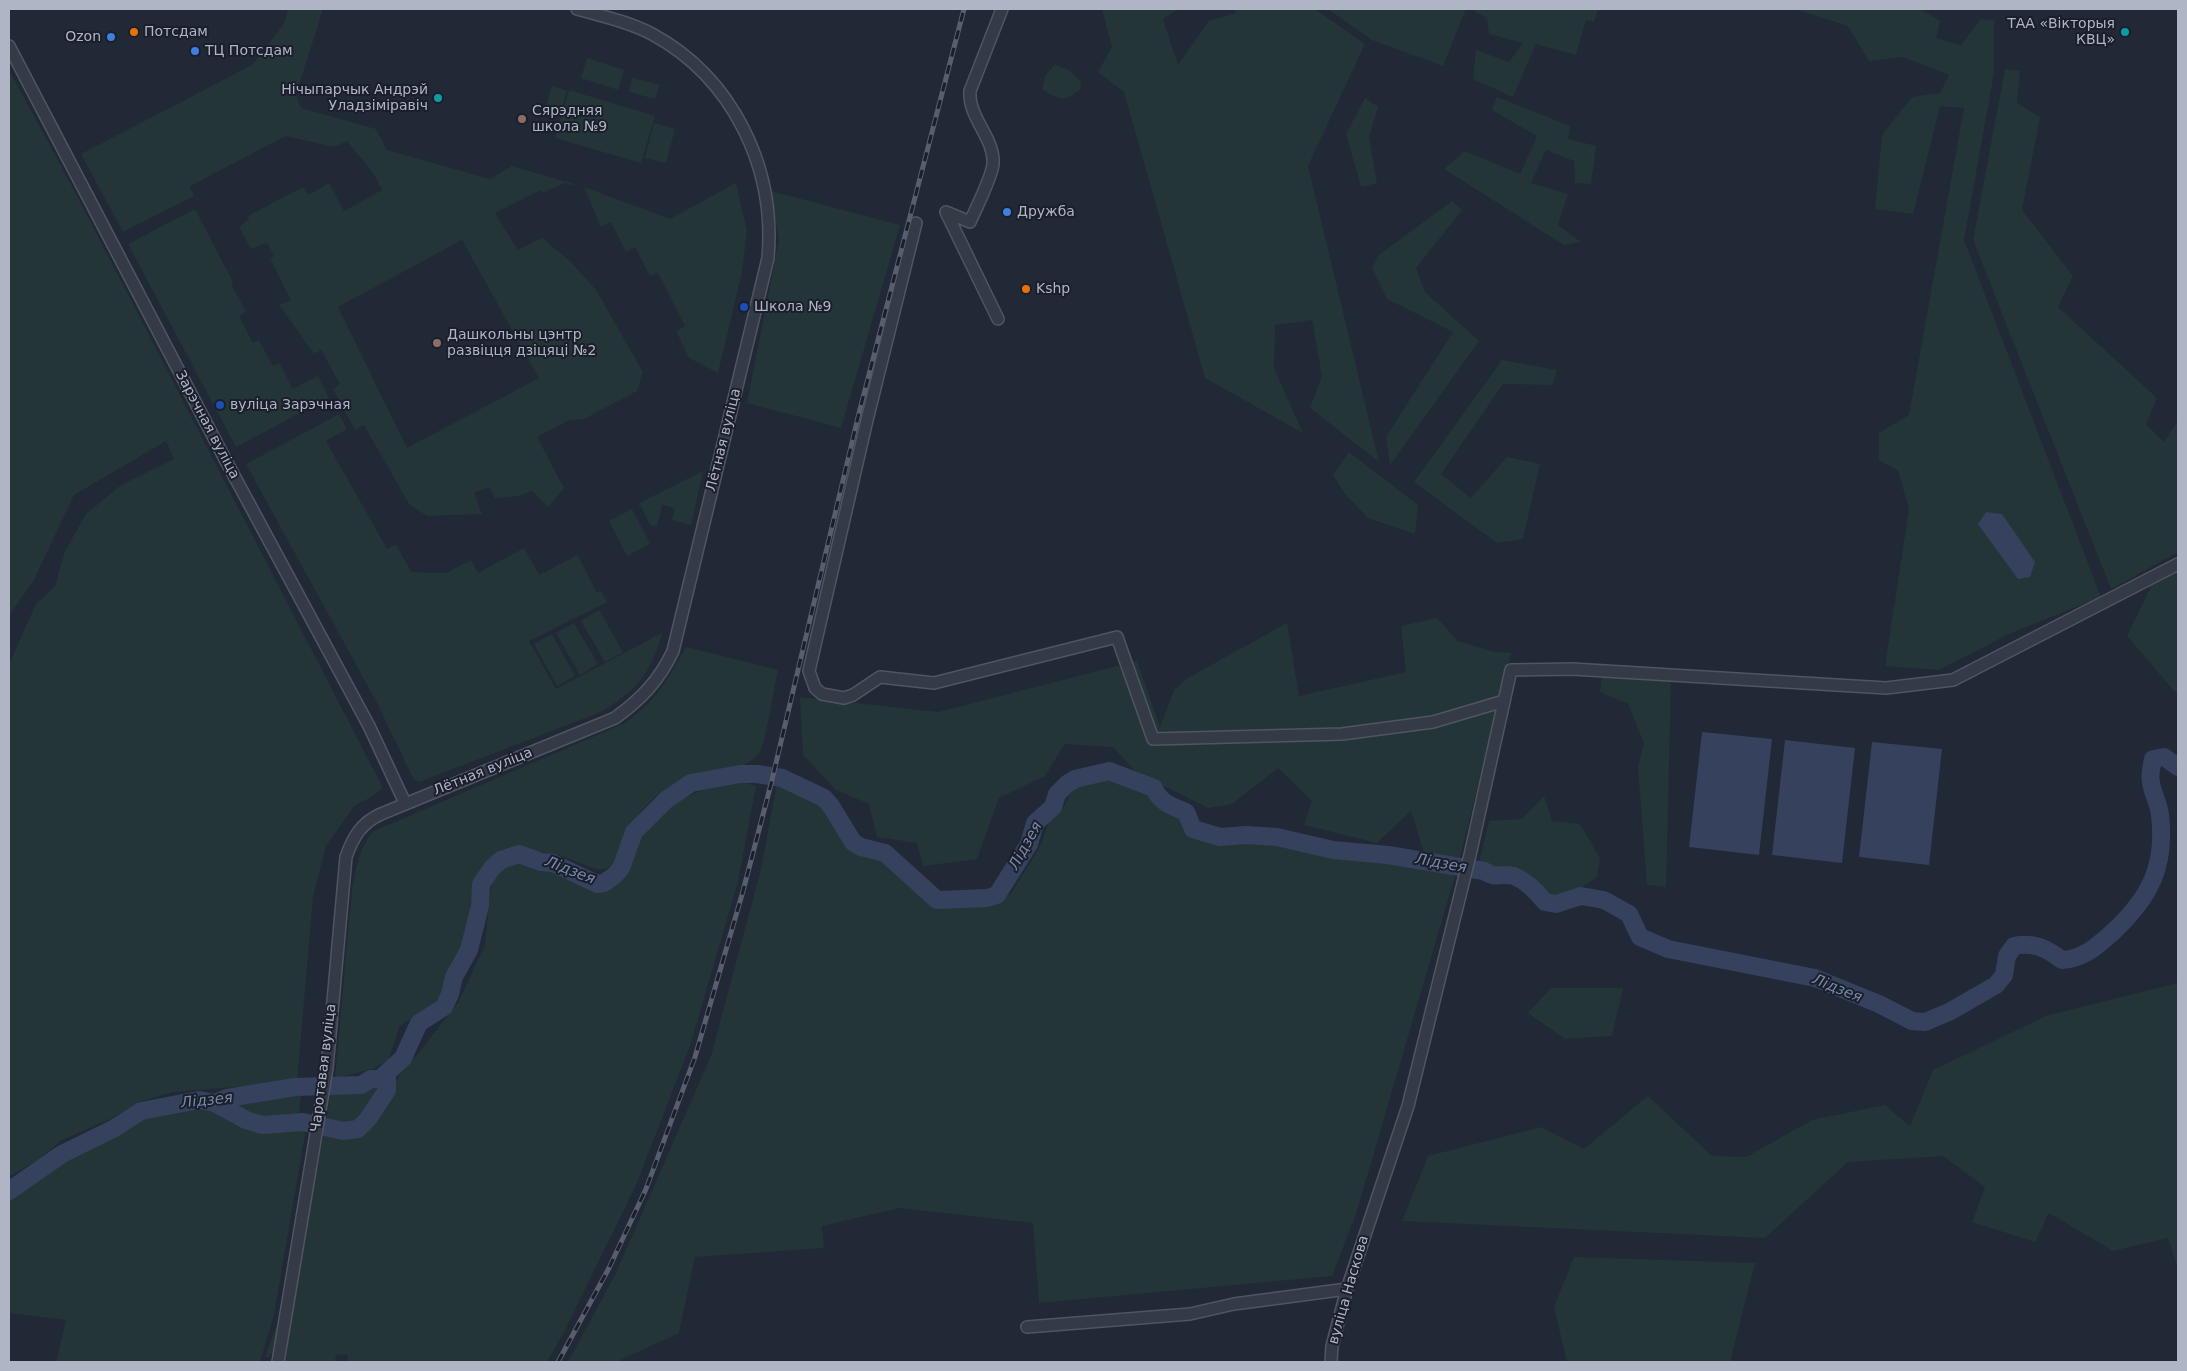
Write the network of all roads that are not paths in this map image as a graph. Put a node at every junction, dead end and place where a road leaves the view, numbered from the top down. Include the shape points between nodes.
1 (577, 9) edge
2 (1002, 9) edge
3 (9, 46) edge
4 (916, 223) dead end
5 (998, 320) dead end
6 (2178, 564) edge
7 (1504, 701) junction
8 (406, 803) junction
9 (1347, 1289) junction
10 (1027, 1327) dead end
11 (278, 1362) edge
12 (1331, 1362) edge

1 - 8 street, Лётная вуліца via 618,20 651,34 701,68 715,84 743,127 758,165 769,217 768,258 673,652 662,672 644,695 615,718
2 - 5 street via 970,91 972,109 988,144 993,165 970,222 946,212
3 - 8 street, Зарэчная вуліца via 369,726
4 - 7 street via 809,671 814,688 822,694 844,698 880,677 934,682 1117,637 1154,739 1342,734 1432,722
6 - 7 street, вуліца Наскова via 1953,680 1886,688 1572,669 1511,670
7 - 9 street, вуліца Наскова via 1408,1106
8 - 11 street, Чаротавая вуліца via 362,826 352,839 346,857 327,1068
9 - 10 street via 1234,1304 1190,1314
9 - 12 street, вуліца Наскова

